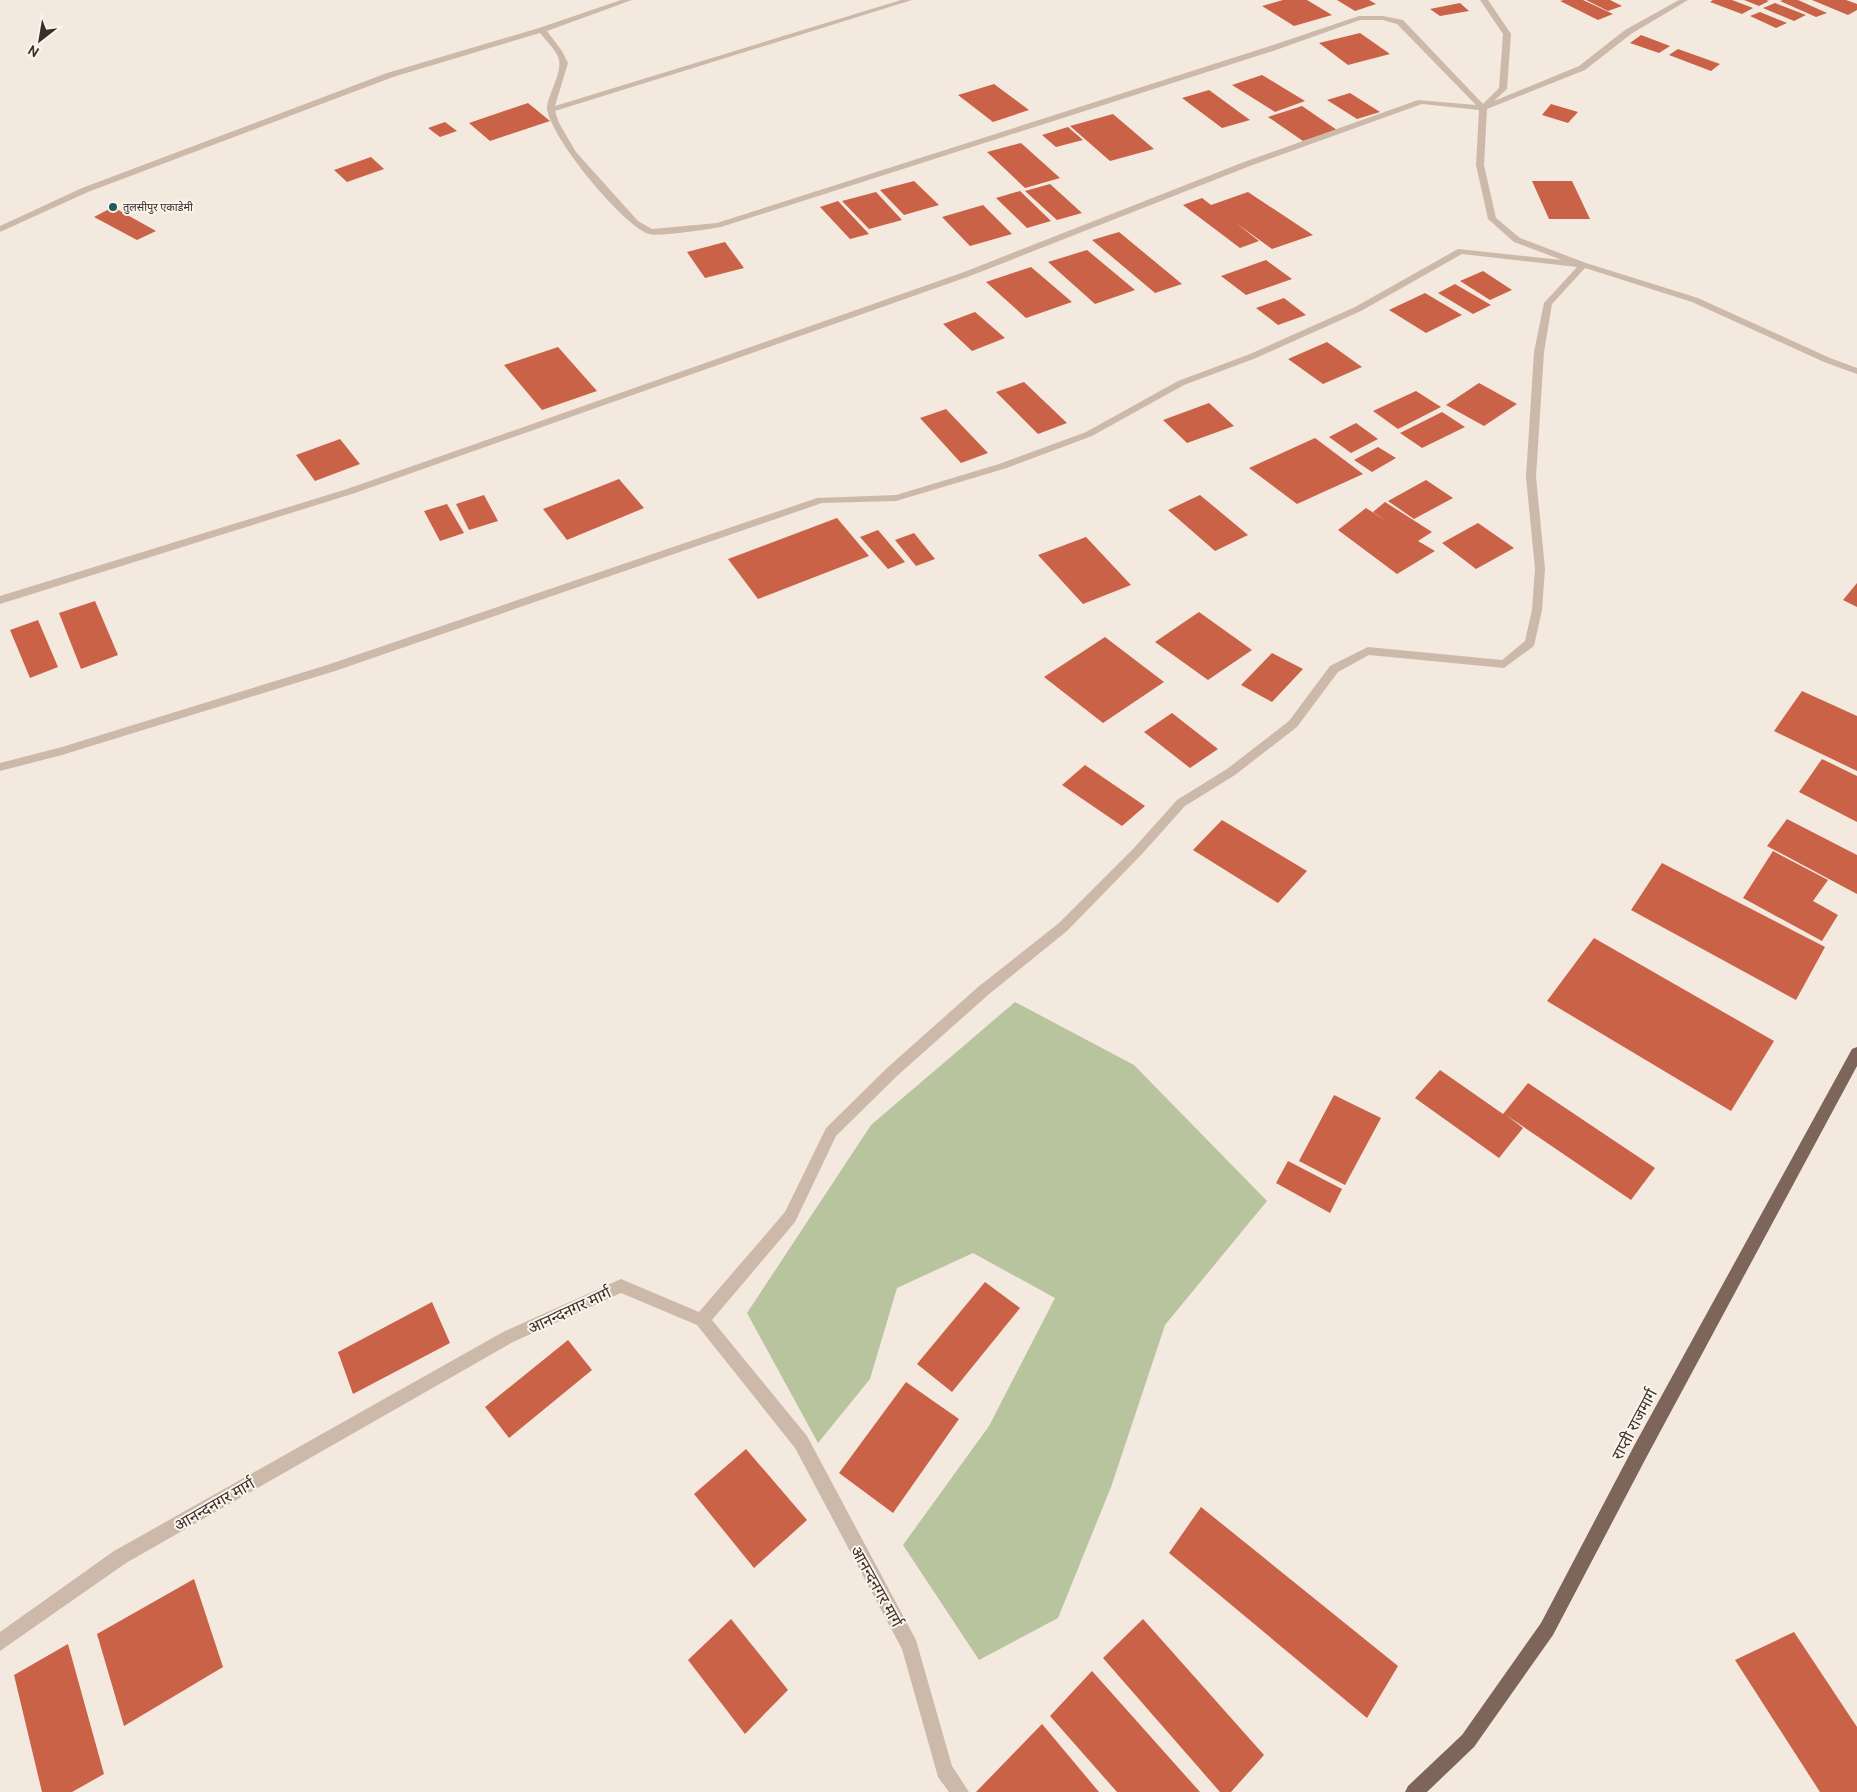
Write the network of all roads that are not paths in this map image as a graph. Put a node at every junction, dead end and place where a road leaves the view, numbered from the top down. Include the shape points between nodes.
1 (628, 0) edge
2 (908, 0) edge
3 (1484, 0) edge
4 (1684, 0) edge
5 (542, 30) junction
6 (1483, 108) junction
7 (551, 110) junction
8 (0, 229) edge
9 (1583, 265) junction
10 (1857, 371) edge
11 (0, 600) edge
12 (0, 767) edge
13 (1857, 1053) edge
14 (702, 1320) junction
15 (0, 1642) edge
16 (960, 1792) edge
17 (1414, 1792) edge

1 - 5 street
2 - 7 street
3 - 6 street via 1507,34 1503,89
4 - 6 street via 1628,32 1582,68
5 - 7 street via 564,60
5 - 8 street via 390,75 85,190
6 - 7 street via 1400,22 1359,18 718,225 651,232 635,223 561,138
6 - 9 street via 1480,165 1492,218 1517,240
6 - 11 street via 1421,102 1247,164 967,274 351,491
9 - 10 street via 1695,300
9 - 12 street via 1461,251 1358,309 1253,356 1181,383 1089,434 1003,466 896,498 821,500 331,668
9 - 14 street via 1548,303 1539,352 1531,477 1540,569 1537,610 1530,643 1504,664 1368,651 1334,669 1293,724 1231,772 1181,803 1063,927 983,991 892,1072 831,1132 790,1217
13 - 17 main road, राप्ती राजमार्ग via 1547,1629 1468,1741
14 - 15 street, आनन्दनगर मार्ग via 621,1286 508,1337 120,1557
14 - 16 street, आनन्दनगर मार्ग via 801,1442 910,1646 944,1770

